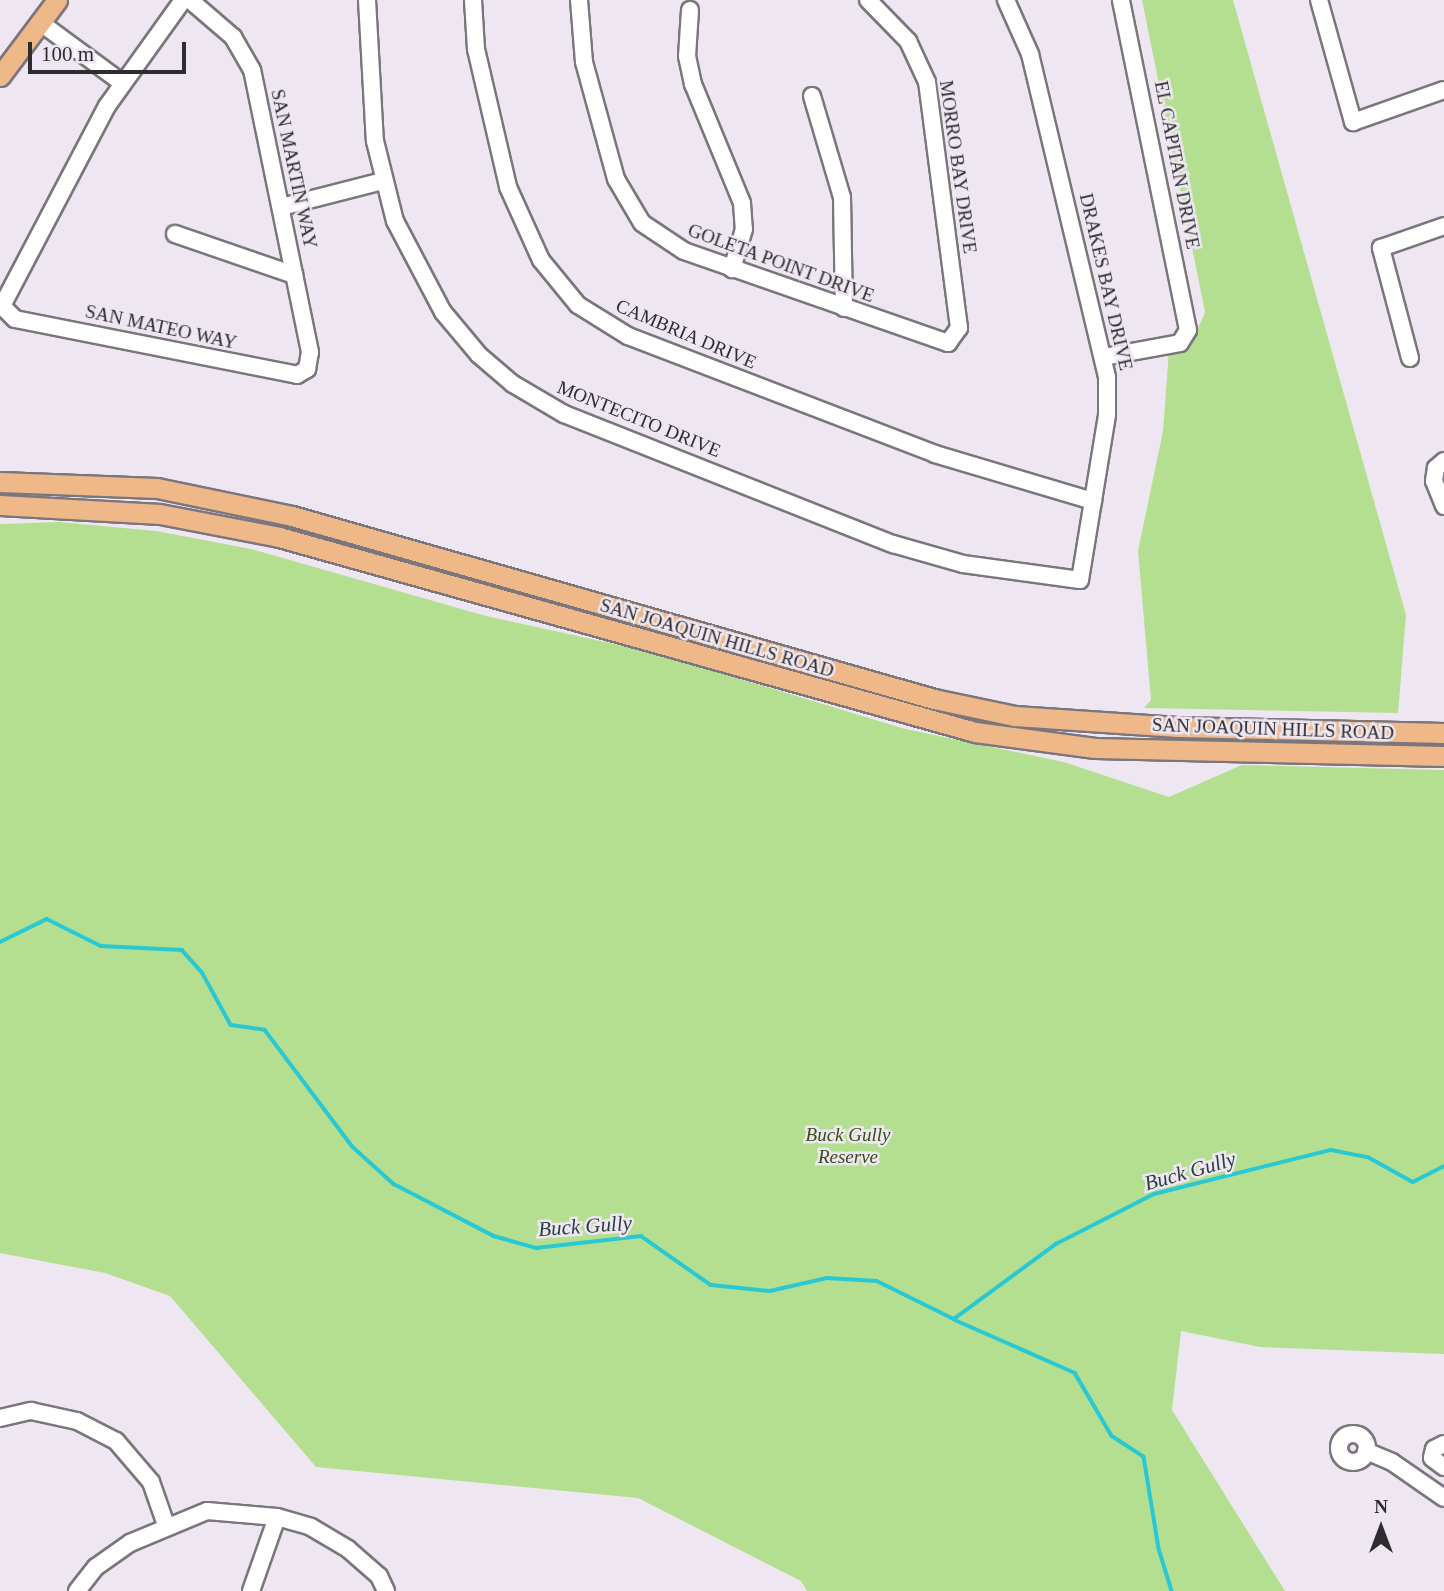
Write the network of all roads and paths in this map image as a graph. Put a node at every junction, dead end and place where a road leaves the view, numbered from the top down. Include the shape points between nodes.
1 (57, 0) edge
2 (183, 0) edge
3 (190, 0) edge
4 (367, 0) edge
5 (473, 0) edge
6 (579, 0) edge
7 (868, 0) edge
8 (1006, 0) edge
9 (1121, 0) edge
10 (1319, 0) edge
11 (690, 10) dead end
12 (41, 23) junction
13 (0, 76) edge
14 (121, 82) junction
15 (1444, 90) edge
16 (812, 96) dead end
17 (383, 181) junction
18 (281, 207) junction
19 (1444, 226) edge
20 (175, 233) dead end
21 (732, 269) junction
22 (294, 275) junction
23 (844, 308) junction
24 (957, 319) joint
25 (1104, 357) junction
26 (1410, 358) dead end
27 (307, 369) joint
28 (1444, 461) edge
29 (0, 482) edge
30 (1093, 501) junction
31 (0, 505) edge
32 (1444, 506) edge
33 (1080, 580) joint
34 (1444, 733) edge
35 (1444, 756) edge
36 (0, 1418) edge
37 (1444, 1444) edge
38 (1367, 1451) dead end
39 (1440, 1467) edge
40 (1424, 1481) junction
41 (1444, 1497) edge
42 (277, 1517) junction
43 (166, 1525) junction
44 (77, 1591) edge
45 (251, 1591) edge
46 (386, 1591) edge

1 - 12 main road
2 - 14 street
3 - 18 street, SAN MARTIN WAY via 233,37 247,56
4 - 17 street, MONTECITO DRIVE via 373,121
5 - 30 street, CAMBRIA DRIVE via 476,49 508,187 541,260 578,305 628,337 935,454
6 - 21 street, GOLETA POINT DRIVE via 584,62 623,196 642,223 664,241
7 - 24 street, MORRO BAY DRIVE via 908,41 927,82
8 - 25 street, DRAKES BAY DRIVE via 1030,54
9 - 25 street, EL CAPITAN DRIVE via 1187,338
10 - 15 street via 1353,122
11 - 21 street via 687,56 692,84 742,203 744,229
12 - 13 main road
12 - 14 street
14 - 27 street, SAN MATEO WAY via 4,296 6,315 287,374
16 - 23 street via 842,197
17 - 18 street
17 - 33 street, MONTECITO DRIVE via 411,259 443,312 490,365 538,400 920,553 964,564
18 - 22 street, SAN MARTIN WAY
19 - 26 street via 1381,248
20 - 22 street
21 - 23 street, GOLETA POINT DRIVE
22 - 27 street, SAN MARTIN WAY via 310,352
23 - 24 street, GOLETA POINT DRIVE via 940,342 956,337
25 - 30 street, DRAKES BAY DRIVE via 1107,415
28 - 32 street via 1436,468 1434,481
29 - 34 main road, SAN JOAQUIN HILLS ROAD via 158,488 282,513 934,699 1015,716 1178,727
30 - 33 street, DRAKES BAY DRIVE
31 - 35 main road, SAN JOAQUIN HILLS ROAD via 160,514 279,537 975,732 1095,748
36 - 43 street via 31,1411 77,1421 116,1441 151,1482
37 - 39 street via 1432,1453
38 - 40 street
39 - 40 street
40 - 41 street
42 - 43 street via 206,1511
42 - 45 street
42 - 46 street via 311,1527 348,1549 379,1576
43 - 44 street via 96,1567

